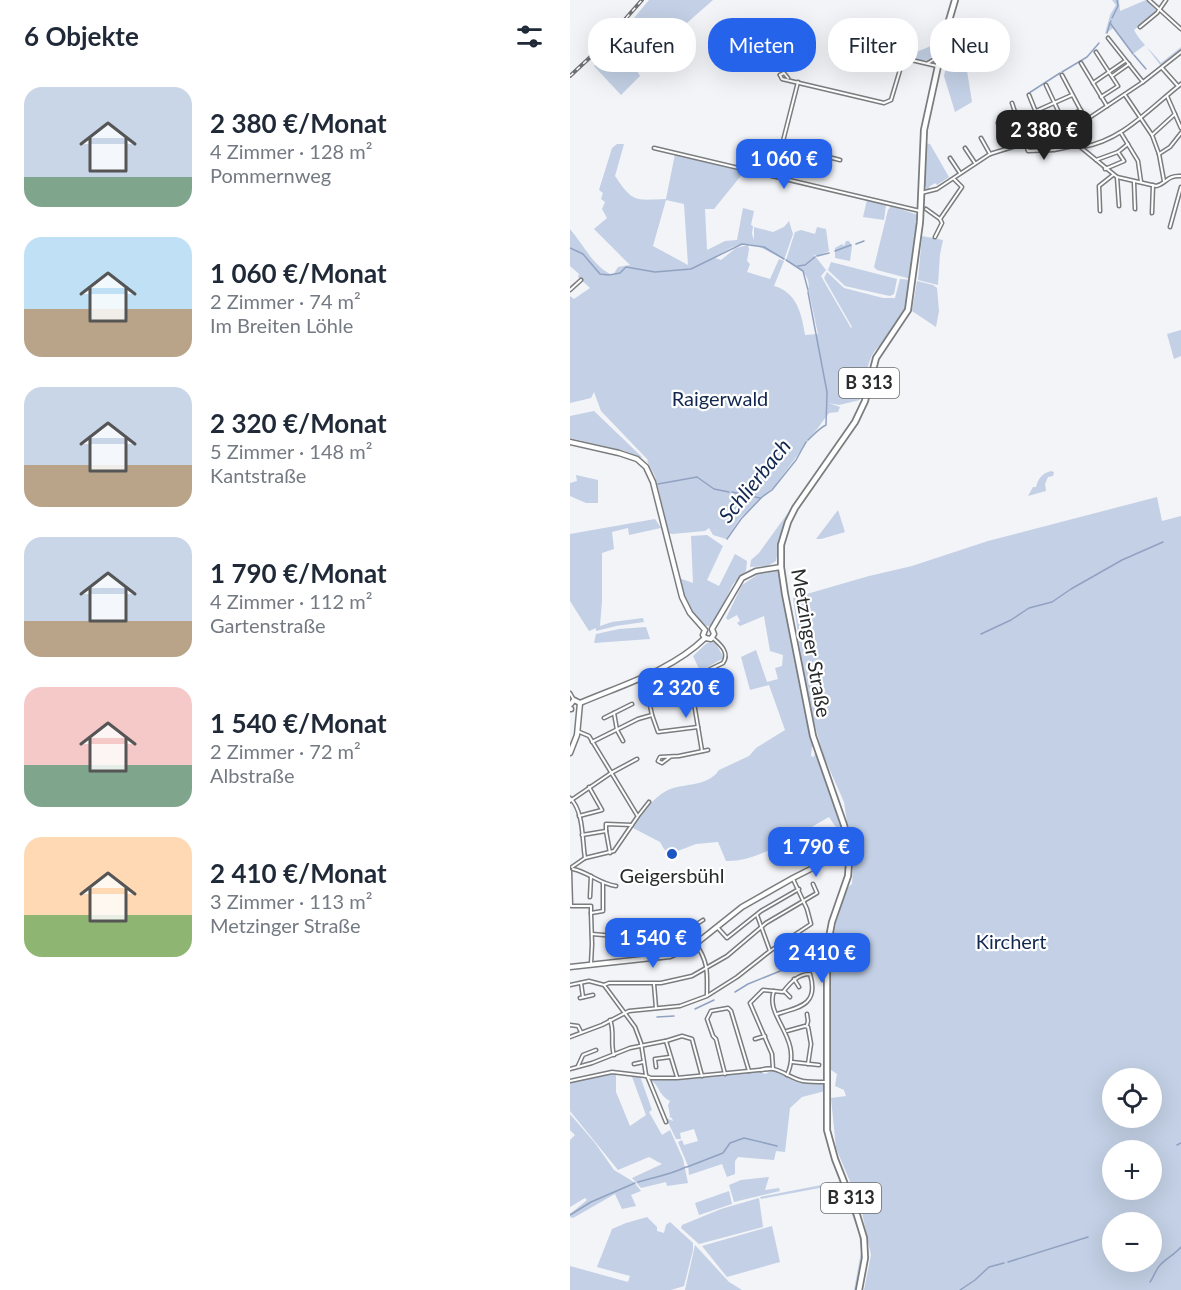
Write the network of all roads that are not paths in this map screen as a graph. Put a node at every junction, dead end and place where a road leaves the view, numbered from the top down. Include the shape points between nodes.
1 (955, 0) edge
2 (1149, 0) edge
3 (1166, 0) edge
4 (1160, 9) junction
5 (950, 18) edge
6 (1180, 26) edge
7 (1140, 27) dead end
8 (1108, 38) dead end
9 (1096, 52) dead end
10 (1181, 52) edge
11 (1126, 60) junction
12 (930, 62) edge
13 (925, 63) junction
14 (1081, 63) dead end
15 (930, 64) edge
16 (1129, 64) junction
17 (1118, 66) junction
18 (1162, 67) junction
19 (1120, 70) junction
20 (937, 72) edge
21 (1111, 74) junction
22 (1062, 75) dead end
23 (788, 78) dead end
24 (798, 82) junction
25 (1143, 82) junction
26 (1093, 83) junction
27 (1046, 85) dead end
28 (1179, 85) edge
29 (1029, 95) dead end
30 (1072, 95) junction
31 (1125, 95) junction
32 (1167, 96) junction
33 (1101, 97) junction
34 (1012, 103) dead end
35 (1055, 103) junction
36 (1107, 106) junction
37 (1081, 110) junction
38 (1036, 112) junction
39 (1175, 114) junction
40 (1141, 116) junction
41 (1018, 119) junction
42 (1084, 121) junction
43 (998, 123) dead end
44 (1181, 128) edge
45 (1121, 133) junction
46 (1181, 133) edge
47 (1152, 135) junction
48 (1046, 137) junction
49 (981, 138) dead end
50 (1026, 143) junction
51 (1128, 144) junction
52 (782, 145) junction
53 (1078, 145) junction
54 (1082, 147) junction
55 (654, 148) dead end
56 (964, 148) dead end
57 (1005, 149) junction
58 (1118, 152) junction
59 (990, 154) junction
60 (1159, 154) junction
61 (950, 158) dead end
62 (840, 160) dead end
63 (1096, 160) junction
64 (975, 163) junction
65 (1105, 169) junction
66 (960, 174) junction
67 (1113, 175) junction
68 (773, 176) junction
69 (1181, 176) edge
70 (1117, 177) junction
71 (954, 179) junction
72 (1164, 181) junction
73 (1134, 182) junction
74 (1141, 182) junction
75 (1153, 185) junction
76 (1181, 187) edge
77 (921, 193) junction
78 (1119, 206) dead end
79 (926, 209) dead end
80 (1135, 209) dead end
81 (1100, 211) dead end
82 (921, 212) junction
83 (1152, 213) dead end
84 (940, 219) junction
85 (1170, 227) dead end
86 (935, 237) dead end
87 (581, 280) dead end
88 (570, 290) edge
89 (570, 442) edge
90 (781, 555) junction
91 (781, 567) junction
92 (768, 569) junction
93 (712, 629) junction
94 (705, 630) junction
95 (705, 638) junction
96 (713, 638) junction
97 (687, 680) junction
98 (570, 693) edge
99 (574, 700) junction
100 (580, 704) junction
101 (632, 704) dead end
102 (572, 708) edge
103 (614, 713) junction
104 (652, 715) junction
105 (604, 718) dead end
106 (698, 727) junction
107 (617, 730) junction
108 (577, 731) junction
109 (622, 741) dead end
110 (592, 742) junction
111 (708, 750) dead end
112 (702, 752) junction
113 (570, 753) edge
114 (670, 757) dead end
115 (637, 759) dead end
116 (611, 773) junction
117 (589, 788) junction
118 (571, 799) edge
119 (650, 802) dead end
120 (579, 816) junction
121 (638, 816) junction
122 (632, 825) junction
123 (606, 831) junction
124 (582, 835) junction
125 (850, 852) junction
126 (610, 853) junction
127 (585, 858) junction
128 (571, 869) edge
129 (591, 876) junction
130 (793, 878) junction
131 (603, 884) junction
132 (813, 884) dead end
133 (616, 886) dead end
134 (799, 890) junction
135 (590, 897) dead end
136 (803, 900) junction
137 (570, 907) edge
138 (591, 913) junction
139 (756, 914) junction
140 (703, 920) dead end
141 (761, 926) junction
142 (717, 927) junction
143 (592, 934) junction
144 (655, 934) dead end
145 (696, 944) junction
146 (770, 951) junction
147 (674, 955) junction
148 (591, 964) junction
149 (570, 967) edge
150 (707, 968) junction
151 (794, 979) junction
152 (581, 983) junction
153 (654, 984) junction
154 (570, 985) edge
155 (604, 985) junction
156 (800, 987) dead end
157 (774, 991) junction
158 (784, 991) junction
159 (593, 995) dead end
160 (707, 996) junction
161 (790, 997) dead end
162 (656, 1008) junction
163 (626, 1013) junction
164 (777, 1014) junction
165 (807, 1014) dead end
166 (610, 1020) junction
167 (570, 1025) edge
168 (807, 1026) junction
169 (786, 1031) junction
170 (581, 1032) junction
171 (765, 1036) junction
172 (570, 1037) edge
173 (755, 1039) dead end
174 (666, 1041) junction
175 (642, 1045) junction
176 (596, 1050) dead end
177 (614, 1055) junction
178 (670, 1057) junction
179 (644, 1062) junction
180 (792, 1062) junction
181 (634, 1064) dead end
182 (808, 1064) junction
183 (819, 1065) dead end
184 (578, 1067) junction
185 (656, 1067) dead end
186 (570, 1069) edge
187 (772, 1069) junction
188 (749, 1071) junction
189 (725, 1074) junction
190 (787, 1075) junction
191 (702, 1076) junction
192 (647, 1077) junction
193 (677, 1078) junction
194 (570, 1081) edge
195 (827, 1082) junction
196 (666, 1122) dead end
197 (859, 1290) edge

1 - 5 main road, Metzinger Straße / B 313
2 - 4 street
3 - 4 street
4 - 6 street
4 - 7 street
8 - 11 street
9 - 21 street
10 - 18 street
11 - 16 street
11 - 17 street
12 - 13 street
13 - 15 street
13 - 24 street via 903,60 891,100 884,103
14 - 26 street
16 - 19 street
16 - 25 street
17 - 19 street
17 - 21 street
18 - 25 street
18 - 28 street
19 - 21 street
20 - 77 main road, Metzinger Straße / B 313 via 924,130
21 - 26 street
21 - 33 street via 1118,86
22 - 30 street
23 - 24 street
24 - 52 street
25 - 31 street
26 - 33 street
27 - 35 street
28 - 32 street
29 - 38 street
30 - 35 street
30 - 37 street
31 - 36 street
31 - 40 street
32 - 39 street
32 - 40 street
33 - 36 street
34 - 41 street
35 - 37 street via 1062,119
35 - 38 street
36 - 42 street
37 - 42 street
38 - 41 street
38 - 48 street
39 - 44 street
39 - 47 street
40 - 45 street
40 - 47 street
41 - 50 street
42 - 48 street
42 - 53 street
43 - 57 street
45 - 51 street
45 - 54 street via 1109,141
46 - 60 street
47 - 60 street
48 - 50 street
49 - 59 street
50 - 53 street via 1027,150 1033,152
50 - 57 street
51 - 58 street
51 - 74 street via 1138,161
52 - 62 street
52 - 68 street
53 - 54 street
54 - 63 street
55 - 68 street
56 - 64 street
57 - 59 street
58 - 63 street
58 - 65 street via 1124,161
59 - 64 street
60 - 72 street
61 - 66 street
63 - 65 street
64 - 66 street
65 - 67 street
66 - 71 street
67 - 70 street
67 - 81 street via 1099,186
68 - 82 street
69 - 72 street
70 - 73 street
70 - 78 street
71 - 77 street
71 - 84 street via 962,188
72 - 75 street
73 - 74 street
73 - 80 street
74 - 75 street
75 - 83 street
76 - 85 street
77 - 82 main road, Metzinger Straße / B 313
79 - 84 street
82 - 90 main road, Metzinger Straße / B 313 via 908,310 876,358 855,422 791,515
84 - 86 street
87 - 88 street
89 - 94 street via 628,455 646,467 682,597
90 - 91 main road, Metzinger Straße / B 313
90 - 92 street
91 - 92 street
91 - 125 main road, Metzinger Straße / B 313 via 810,723
92 - 93 street via 742,578
93 - 94 street
93 - 96 street
94 - 95 street
95 - 96 street
95 - 100 street via 676,661
96 - 97 street via 726,652 724,662
97 - 104 street via 650,698
97 - 106 street
98 - 99 street
99 - 100 street
99 - 102 street
100 - 102 street
101 - 103 street
102 - 108 street via 578,716
103 - 105 street
103 - 107 street
104 - 106 street via 658,732
104 - 107 street
106 - 112 street
107 - 109 street
107 - 110 street
108 - 110 street via 587,734
108 - 113 street
110 - 116 street
111 - 112 street
112 - 114 street
115 - 116 street
116 - 117 street
116 - 121 street
117 - 118 street
117 - 120 street via 602,811
118 - 120 street
119 - 121 street
120 - 124 street
121 - 122 street
122 - 123 street via 606,824
122 - 126 street
123 - 124 street
123 - 126 street
124 - 127 street
125 - 130 street
125 - 195 main road, Metzinger Straße / B 313 via 848,876 827,948
126 - 127 street
127 - 128 street
128 - 129 street
128 - 137 street
129 - 131 street
129 - 135 street
130 - 134 street
130 - 142 street via 742,907
131 - 133 street
131 - 138 street via 603,911
132 - 136 street via 817,893
134 - 136 street
134 - 139 street
136 - 141 street
136 - 146 street via 812,924
137 - 138 street via 591,906
138 - 143 street
139 - 141 street
139 - 142 street via 727,938
140 - 147 street via 680,935
141 - 146 street
141 - 150 street
142 - 145 street
143 - 144 street
143 - 148 street
145 - 147 street
145 - 150 street
146 - 160 street
147 - 148 street
148 - 149 street
150 - 153 street via 687,978
150 - 160 street
151 - 156 street
151 - 158 street
151 - 164 street via 810,974 810,1000
152 - 154 street
152 - 155 street via 593,981
152 - 159 street via 582,997
153 - 155 street
153 - 162 street
155 - 163 street
157 - 158 street
157 - 164 street via 772,1001
157 - 171 street via 764,990 750,1003
158 - 161 street
160 - 162 street
162 - 163 street
163 - 166 street
163 - 175 street
164 - 169 street
165 - 168 street
166 - 170 street
166 - 177 street
167 - 170 street via 578,1026
168 - 169 street
168 - 182 street via 811,1044
169 - 180 street
170 - 172 street
171 - 173 street
171 - 187 street via 772,1054
174 - 175 street
174 - 178 street
174 - 191 street via 691,1038
175 - 177 street
175 - 179 street
176 - 184 street via 583,1055
177 - 184 street
178 - 185 street via 656,1059
178 - 193 street
179 - 181 street
179 - 192 street
180 - 182 street
180 - 190 street
182 - 183 street
184 - 186 street
187 - 188 street
187 - 190 street
188 - 189 street
188 - 189 street via 731,1011 721,1008 711,1011 707,1019
189 - 191 street
190 - 195 street
191 - 193 street
192 - 193 street
192 - 194 street via 612,1072
192 - 196 street
195 - 197 main road, B 313 via 829,1138 864,1238

